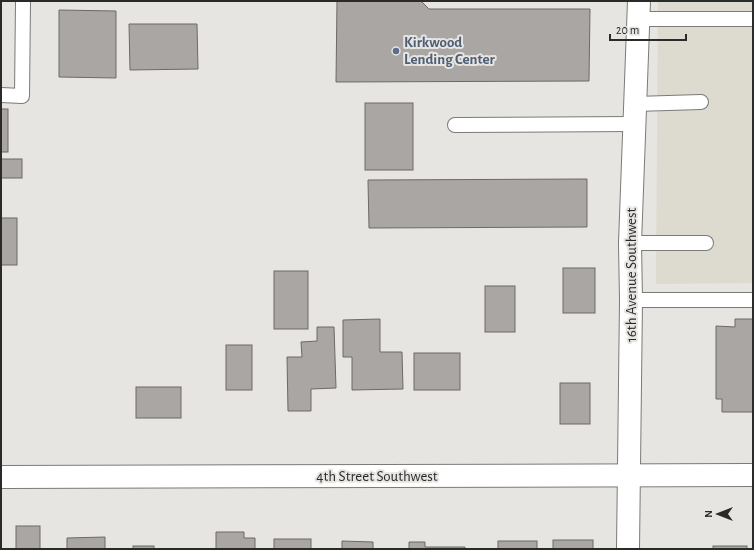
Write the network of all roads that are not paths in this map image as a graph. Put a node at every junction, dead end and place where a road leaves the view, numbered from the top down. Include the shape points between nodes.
1 (23, 1) edge
2 (639, 10) edge
3 (753, 19) edge
4 (1, 95) edge
5 (701, 102) dead end
6 (634, 114) junction
7 (455, 124) dead end
8 (630, 243) junction
9 (706, 243) dead end
10 (631, 300) junction
11 (753, 300) edge
12 (628, 475) junction
13 (753, 475) edge
14 (1, 477) edge
15 (628, 549) edge

1 - 4 lane via 22,96
2 - 3 lane
2 - 6 street, 16th Avenue Southwest
5 - 6 lane
6 - 7 lane
6 - 8 street, 16th Avenue Southwest
8 - 9 lane
8 - 10 street, 16th Avenue Southwest
10 - 11 lane
10 - 12 street, 16th Avenue Southwest
12 - 13 street, 4th Street Southwest
12 - 14 street, 4th Street Southwest
12 - 15 street, 16th Avenue Southwest

